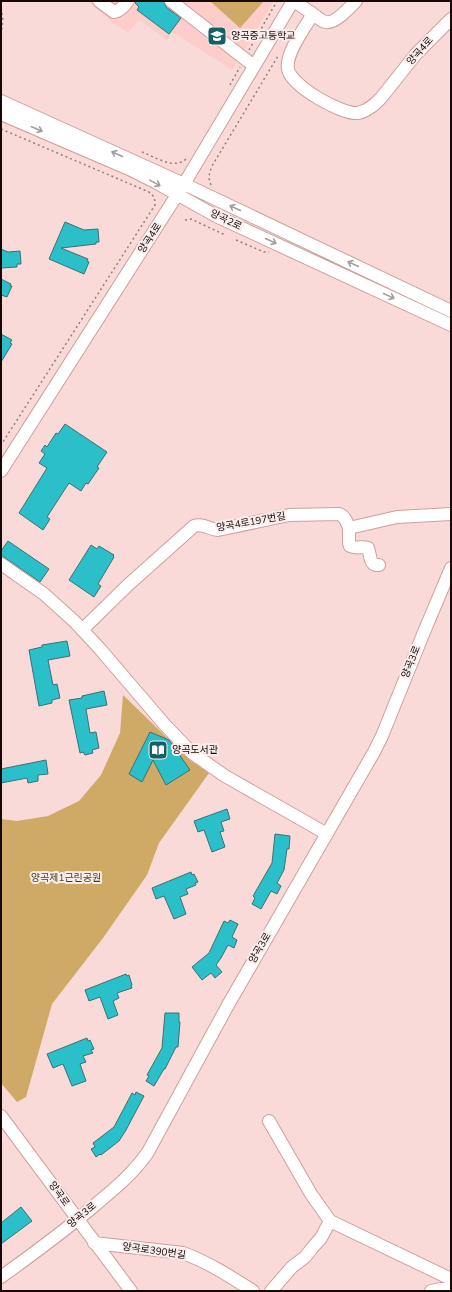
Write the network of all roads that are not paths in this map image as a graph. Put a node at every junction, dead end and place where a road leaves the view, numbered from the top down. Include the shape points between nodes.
1 (99, 1) edge
2 (128, 1) edge
3 (171, 1) edge
4 (294, 1) edge
5 (356, 1) edge
6 (313, 14) junction
7 (451, 19) edge
8 (254, 66) junction
9 (1, 101) edge
10 (1, 114) edge
11 (184, 184) junction
12 (177, 195) junction
13 (451, 311) edge
14 (451, 326) edge
15 (1, 471) edge
16 (451, 514) edge
17 (349, 528) junction
18 (1, 564) edge
19 (379, 565) dead end
20 (451, 568) edge
21 (82, 630) junction
22 (327, 834) junction
23 (1, 1116) edge
24 (269, 1121) dead end
25 (77, 1219) junction
26 (330, 1221) junction
27 (94, 1243) junction
28 (1, 1277) edge
29 (451, 1279) edge
30 (451, 1287) edge
31 (131, 1291) edge
32 (253, 1291) edge
33 (271, 1291) edge
34 (431, 1291) edge

1 - 2 street via 114,12
3 - 8 street
4 - 6 street, 양곡4로
4 - 8 street, 양곡4로
5 - 6 street, 양곡4로 via 334,21 324,21
6 - 7 street, 양곡4로 via 292,51 288,62 290,75 305,90 352,113 373,105 381,98 416,54
8 - 11 street, 양곡4로
11 -> 9 street, 양곡2로
10 -> 12 street, 양곡2로 via 129,169
11 - 12 street, 양곡4로
13 -> 11 street, 양곡2로
12 -> 14 street, 양곡2로 via 216,216
12 - 15 street, 양곡4로
16 - 17 street via 397,517
17 - 19 street via 350,546 368,548 372,563
17 - 21 street, 양곡4로197번길 via 339,514 289,515 218,530 194,526
18 - 21 street via 44,594
20 - 22 street, 양곡3로 via 382,736
21 - 22 street via 192,753 225,776
22 - 25 street, 양곡3로 via 228,1005 148,1152 125,1180
23 - 25 street, 양곡로
24 - 26 street via 311,1194
25 - 27 street, 양곡로
25 - 28 street, 양곡3로
26 - 29 street
26 - 33 street via 305,1257 292,1267
27 - 31 street, 양곡로
27 - 32 street, 양곡로390번길 via 183,1253
30 - 34 street

